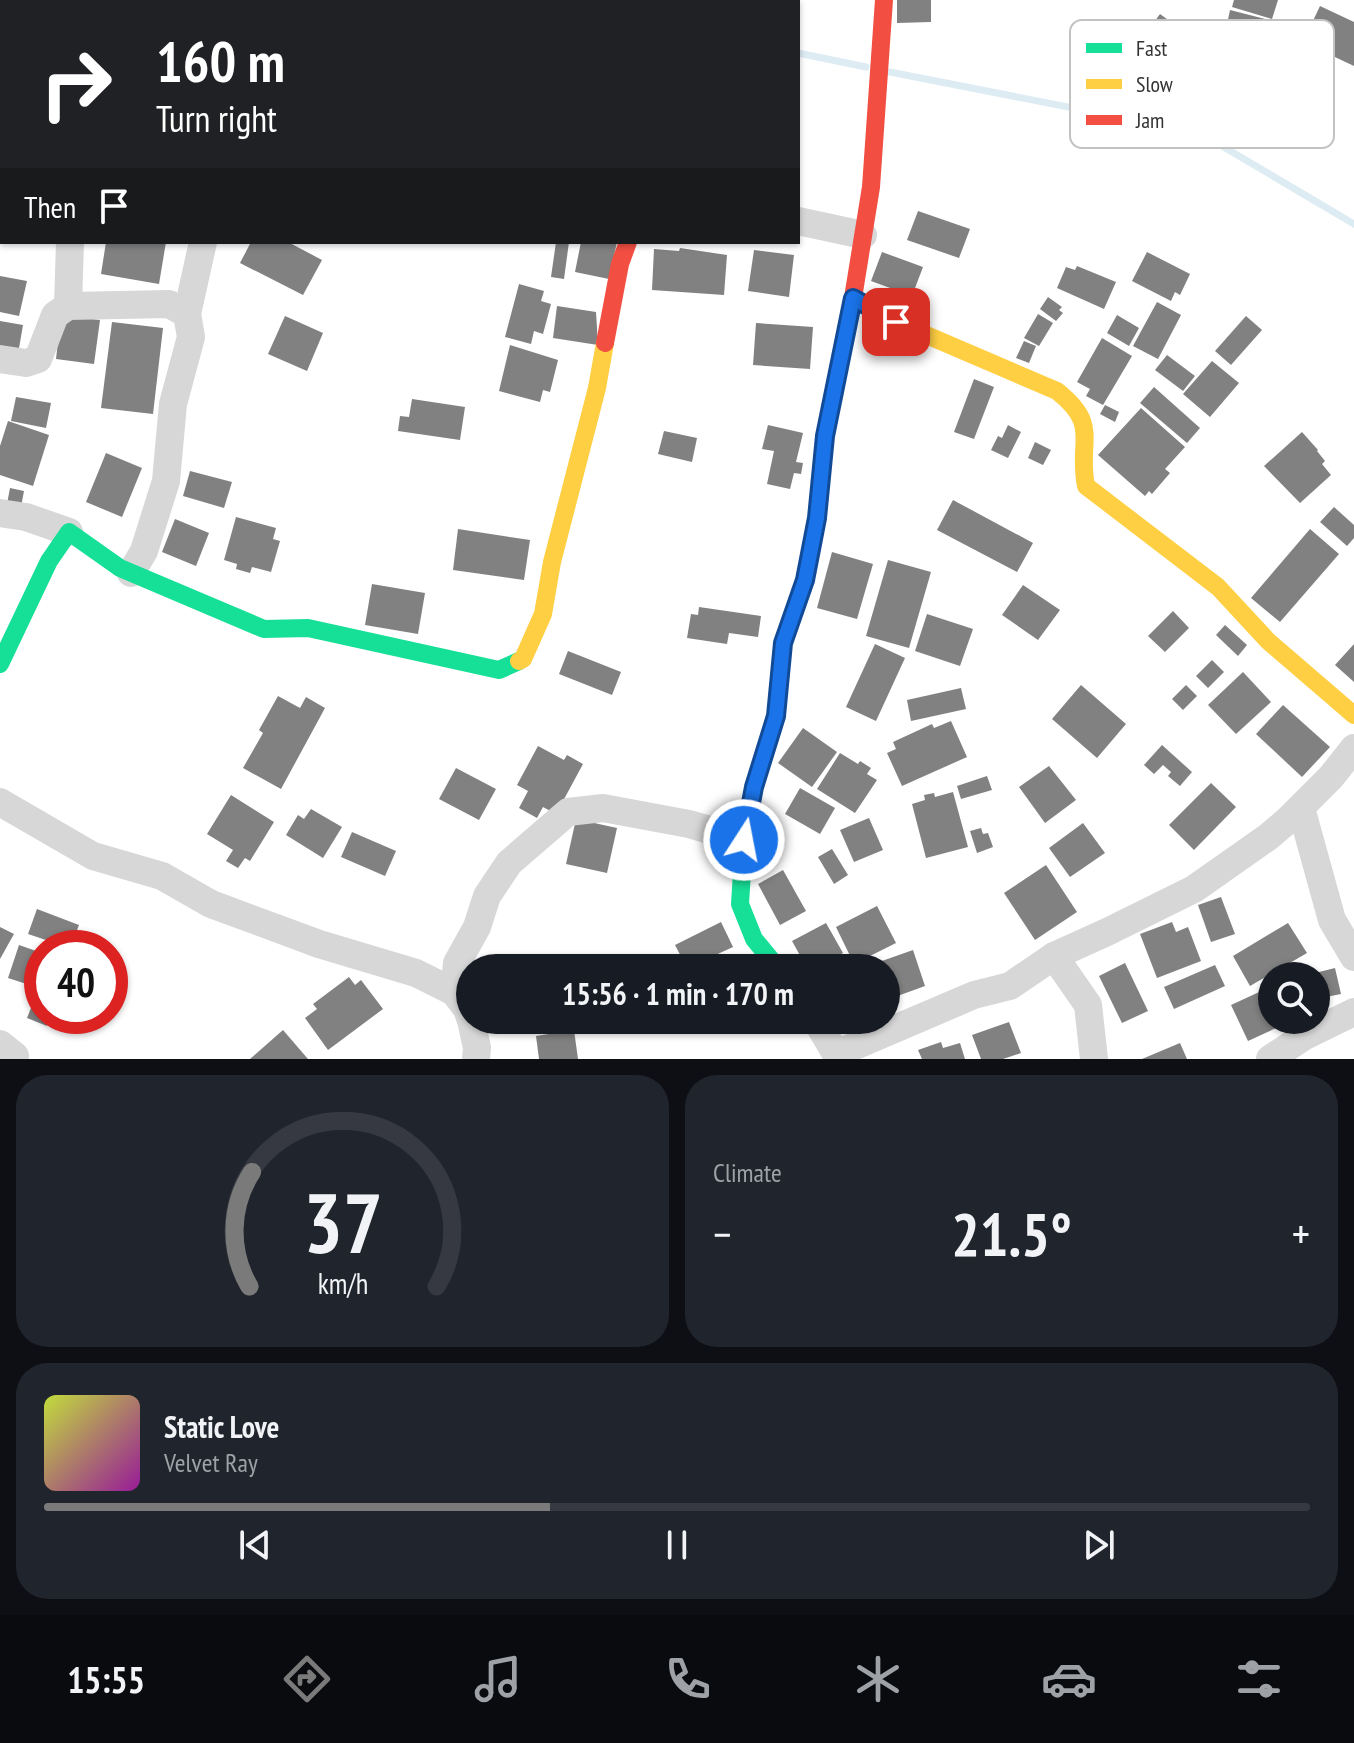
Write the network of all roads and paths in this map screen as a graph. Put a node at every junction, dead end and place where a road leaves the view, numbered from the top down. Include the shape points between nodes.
1 (884, 0) edge
2 (800, 221) edge
3 (863, 235) junction
4 (70, 244) edge
5 (203, 244) edge
6 (627, 244) edge
7 (853, 298) junction
8 (68, 306) junction
9 (187, 314) junction
10 (0, 359) edge
11 (0, 513) edge
12 (69, 532) junction
13 (131, 573) junction
14 (0, 664) edge
15 (1354, 715) edge
16 (1354, 748) edge
17 (0, 802) edge
18 (1301, 808) junction
19 (744, 840) junction
20 (766, 954) edge
21 (1054, 956) junction
22 (1354, 957) edge
23 (454, 992) junction
24 (456, 995) edge
25 (1354, 1012) edge
26 (474, 1034) edge
27 (824, 1034) edge
28 (838, 1057) edge
29 (476, 1059) edge
30 (1094, 1059) edge
31 (1270, 1059) edge

1 - 3 street via 876,136
2 - 3 street
3 - 7 street
4 - 8 street
5 - 9 street
6 - 13 street via 543,614 523,659 499,670 308,628 264,629
7 - 15 street via 896,322 1057,391 1084,422 1086,486 1218,587 1268,641
7 - 19 street via 825,436 805,580 783,643 776,716
8 - 9 street via 169,304
8 - 10 street via 55,315 38,359
9 - 13 street via 191,337 173,404 166,481 144,551
11 - 12 street
12 - 13 street
12 - 14 street via 49,561
16 - 18 street
17 - 23 street via 93,856 162,876 211,904 416,973
18 - 21 street via 1194,889
18 - 22 street via 1332,920
19 - 20 street via 740,904
19 - 23 street via 603,808 568,812 509,863 487,896 457,963
21 - 28 street via 1010,986 974,995
21 - 30 street via 1088,1005
23 - 24 street
25 - 31 street
26 - 29 street
27 - 28 street

